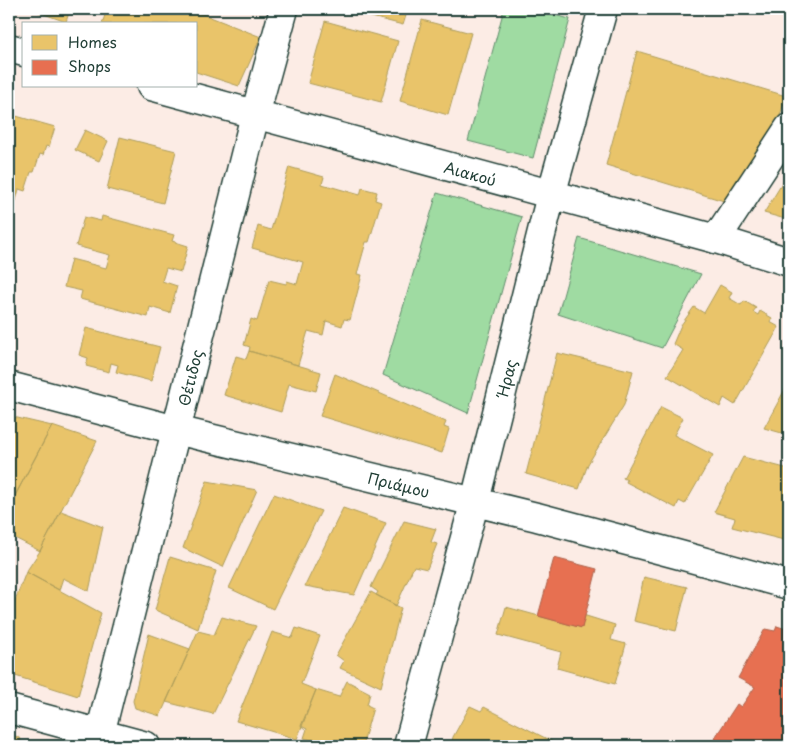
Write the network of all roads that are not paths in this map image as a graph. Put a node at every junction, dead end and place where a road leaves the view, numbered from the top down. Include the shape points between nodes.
1 (284, 9) edge
2 (603, 9) edge
3 (9, 48) edge
4 (22, 51) edge
5 (158, 88) edge
6 (255, 115) junction
7 (789, 128) edge
8 (552, 195) junction
9 (716, 239) junction
10 (789, 262) edge
11 (9, 386) edge
12 (176, 430) junction
13 (475, 502) junction
14 (789, 585) edge
15 (9, 709) edge
16 (98, 740) edge
17 (146, 746) edge
18 (408, 746) edge

1 - 6 street, Θέτιδος
2 - 8 street, Ήρας
3 - 4 street
5 - 6 street, Αιακού
6 - 8 street, Αιακού
6 - 12 street, Θέτιδος
7 - 9 street
8 - 9 street, Αιακού
8 - 13 street, Ήρας
9 - 10 street, Αιακού
11 - 12 street, Πριάμου
12 - 13 street, Πριάμου
12 - 16 street, Θέτιδος
13 - 14 street, Πριάμου
13 - 18 street, Ήρας
15 - 16 street
16 - 17 street

